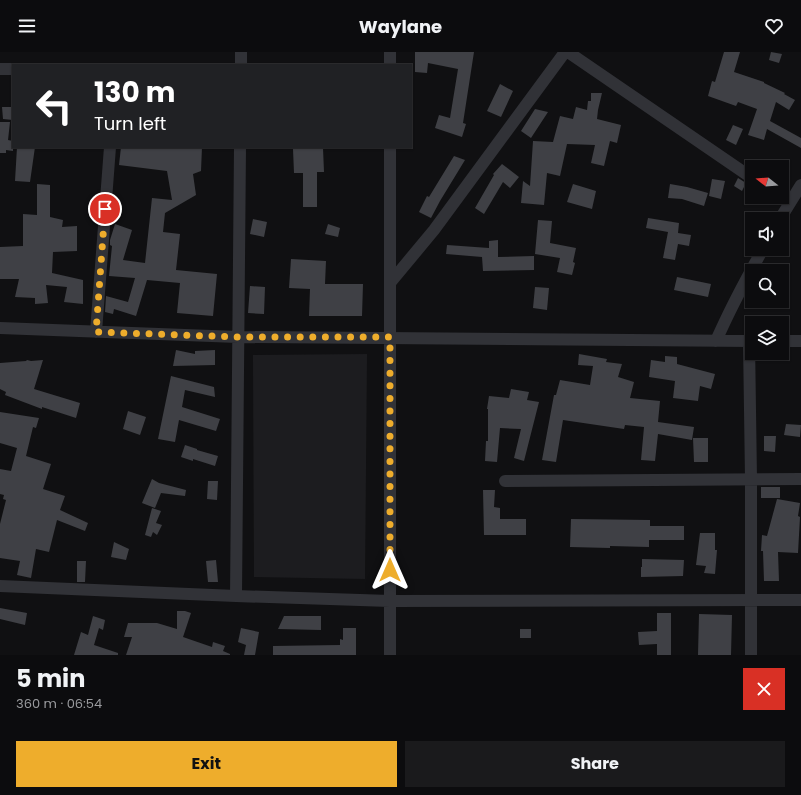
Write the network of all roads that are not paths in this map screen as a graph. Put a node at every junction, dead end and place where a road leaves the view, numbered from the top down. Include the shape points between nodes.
1 (241, 52) edge
2 (390, 52) edge
3 (567, 52) edge
4 (241, 64) edge
5 (390, 64) edge
6 (0, 69) edge
7 (12, 69) edge
8 (110, 148) edge
9 (240, 148) edge
10 (390, 148) edge
11 (745, 173) edge
12 (801, 185) edge
13 (789, 196) edge
14 (759, 256) edge
15 (390, 283) junction
16 (0, 328) edge
17 (96, 332) junction
18 (238, 337) junction
19 (390, 337) junction
20 (716, 341) junction
21 (745, 341) edge
22 (789, 341) edge
23 (801, 341) edge
24 (751, 360) edge
25 (751, 479) junction
26 (801, 479) edge
27 (505, 481) dead end
28 (0, 586) edge
29 (236, 596) junction
30 (751, 600) junction
31 (801, 600) edge
32 (390, 601) junction
33 (390, 655) edge
34 (751, 655) edge

1 - 4 street
2 - 5 street
3 - 11 street
3 - 15 street via 434,230
6 - 7 street
8 - 17 street
9 - 18 street
10 - 15 street
12 - 13 street
14 - 20 street
15 - 19 street
16 - 17 street
17 - 18 street
18 - 19 street
18 - 29 street
19 - 20 street
19 - 32 street
20 - 21 street
22 - 23 street
24 - 25 street
25 - 26 street
25 - 27 street
25 - 30 street
28 - 29 street
29 - 32 street
30 - 31 street
30 - 32 street
30 - 34 street
32 - 33 street

